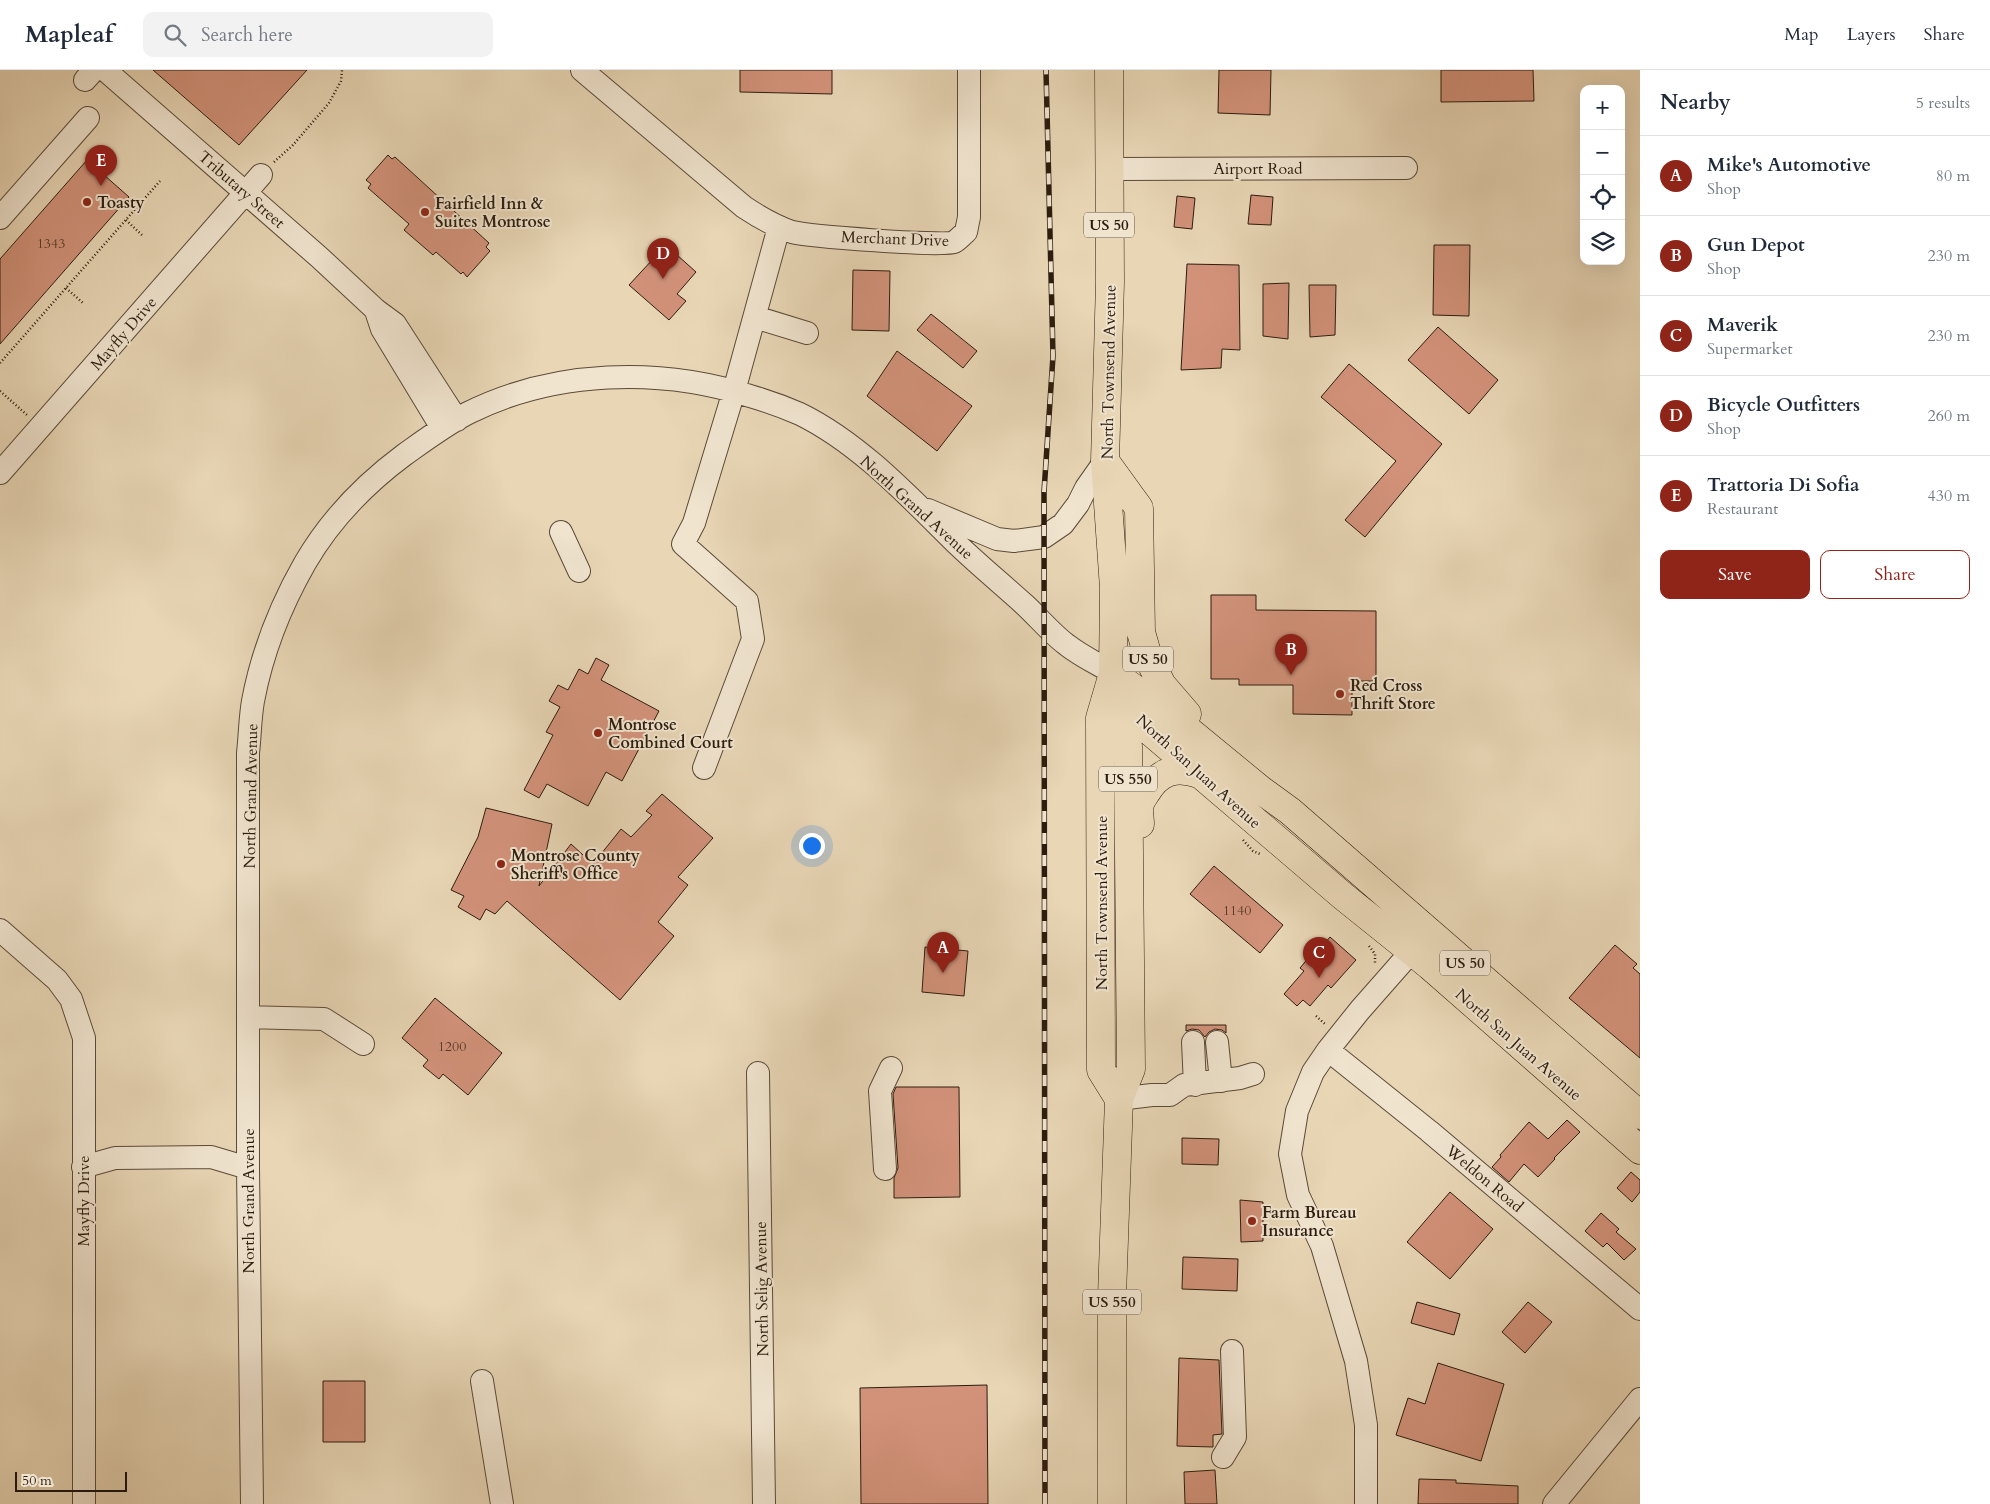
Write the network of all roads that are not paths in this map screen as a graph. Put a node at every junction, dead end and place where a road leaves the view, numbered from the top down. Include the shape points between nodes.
1 (106, 70) edge
2 (582, 70) edge
3 (969, 70) edge
4 (1109, 70) edge
5 (88, 118) dead end
6 (1406, 168) dead end
7 (1109, 169) junction
8 (261, 175) road end
9 (246, 193) junction
10 (0, 218) edge
11 (779, 227) junction
12 (755, 317) junction
13 (807, 333) dead end
14 (734, 391) junction
15 (449, 424) junction
16 (1105, 461) junction
17 (0, 473) edge
18 (918, 506) junction
19 (561, 532) dead end
20 (579, 571) dead end
21 (1113, 673) junction
22 (704, 768) dead end
23 (1199, 774) junction
24 (1290, 811) junction
25 (1351, 864) junction
26 (1332, 887) junction
27 (0, 930) edge
28 (1130, 946) junction
29 (1411, 952) junction
30 (248, 1017) junction
31 (1193, 1042) dead end
32 (1217, 1042) dead end
33 (363, 1044) dead end
34 (1328, 1050) junction
35 (891, 1068) dead end
36 (758, 1073) dead end
37 (1253, 1074) dead end
38 (1221, 1081) junction
39 (1194, 1085) junction
40 (1120, 1099) junction
41 (1640, 1115) edge
42 (1640, 1150) edge
43 (83, 1167) junction
44 (248, 1168) junction
45 (885, 1168) dead end
46 (1640, 1309) edge
47 (1232, 1351) dead end
48 (482, 1382) dead end
49 (1640, 1399) edge
50 (1223, 1457) dead end
51 (84, 1504) edge
52 (252, 1504) edge
53 (502, 1504) edge
54 (764, 1504) edge
55 (1112, 1504) edge
56 (1366, 1504) edge
57 (1554, 1504) edge

1 - 9 street, Tributary Street
2 - 11 street, Merchant Drive via 744,207
3 - 11 street, Merchant Drive via 969,217 966,232 953,243 807,235
4 - 7 highway, North Townsend Avenue / US 50
5 - 10 street
6 - 7 street, Airport Road
7 - 16 highway, North Townsend Avenue / US 50 via 1110,282
8 - 9 street, Mayfly Drive
9 - 15 street, Tributary Street via 376,310 382,329
9 - 17 street, Mayfly Drive
11 - 12 street
12 - 13 street
12 - 14 street
14 - 15 street, North Grand Avenue via 675,379 568,381 518,394
14 - 18 street, North Grand Avenue via 801,415 833,435 892,480
14 - 22 street via 694,523 683,544 747,601 753,639
15 - 30 street, North Grand Avenue via 389,466 332,523 305,563 282,609 265,655 253,701 248,754
16 - 18 street via 1063,524 1044,537 1014,541 997,539
16 - 21 highway, North Townsend Avenue / US 50 via 1114,588
16 - 24 highway, US 50 via 1139,508 1141,632 1148,657 1162,685 1191,718 1266,785
18 - 21 street, North Grand Avenue via 1066,645
19 - 20 street
21 - 23 highway, North San Juan Avenue / US 50 via 1138,721
21 - 24 highway, North San Juan Avenue / US 50
21 - 28 highway, North Townsend Avenue / US 550 via 1128,746
21 - 40 highway, North Townsend Avenue / US 550 via 1100,718 1101,1070
23 - 26 highway, North San Juan Avenue / US 50
23 - 28 highway via 1187,770 1166,772 1150,786 1140,804 1142,922
24 - 25 highway, North San Juan Avenue / US 50
25 - 26 street
25 - 41 highway, North San Juan Avenue / US 50
26 - 29 highway, North San Juan Avenue / US 50
27 - 43 street, Mayfly Drive via 57,980 71,999 79,1019 84,1038
28 - 40 highway, North Townsend Avenue / US 550 via 1131,1069
29 - 34 street
29 - 42 highway, North San Juan Avenue / US 50
30 - 33 street via 324,1019
30 - 44 street, North Grand Avenue
31 - 39 street
32 - 38 street
34 - 46 street, Weldon Road
34 - 56 street via 1303,1094 1290,1154 1298,1195 1322,1246 1356,1361 1366,1425
35 - 45 street via 880,1091
36 - 54 street, North Selig Avenue
37 - 38 street
38 - 39 street
39 - 40 street via 1184,1085 1170,1095
40 - 55 highway, North Townsend Avenue / US 550 via 1112,1296
43 - 44 street via 114,1158 211,1157
43 - 51 street, Mayfly Drive
44 - 52 street, North Grand Avenue
47 - 50 street via 1235,1437
48 - 53 street
49 - 57 street

